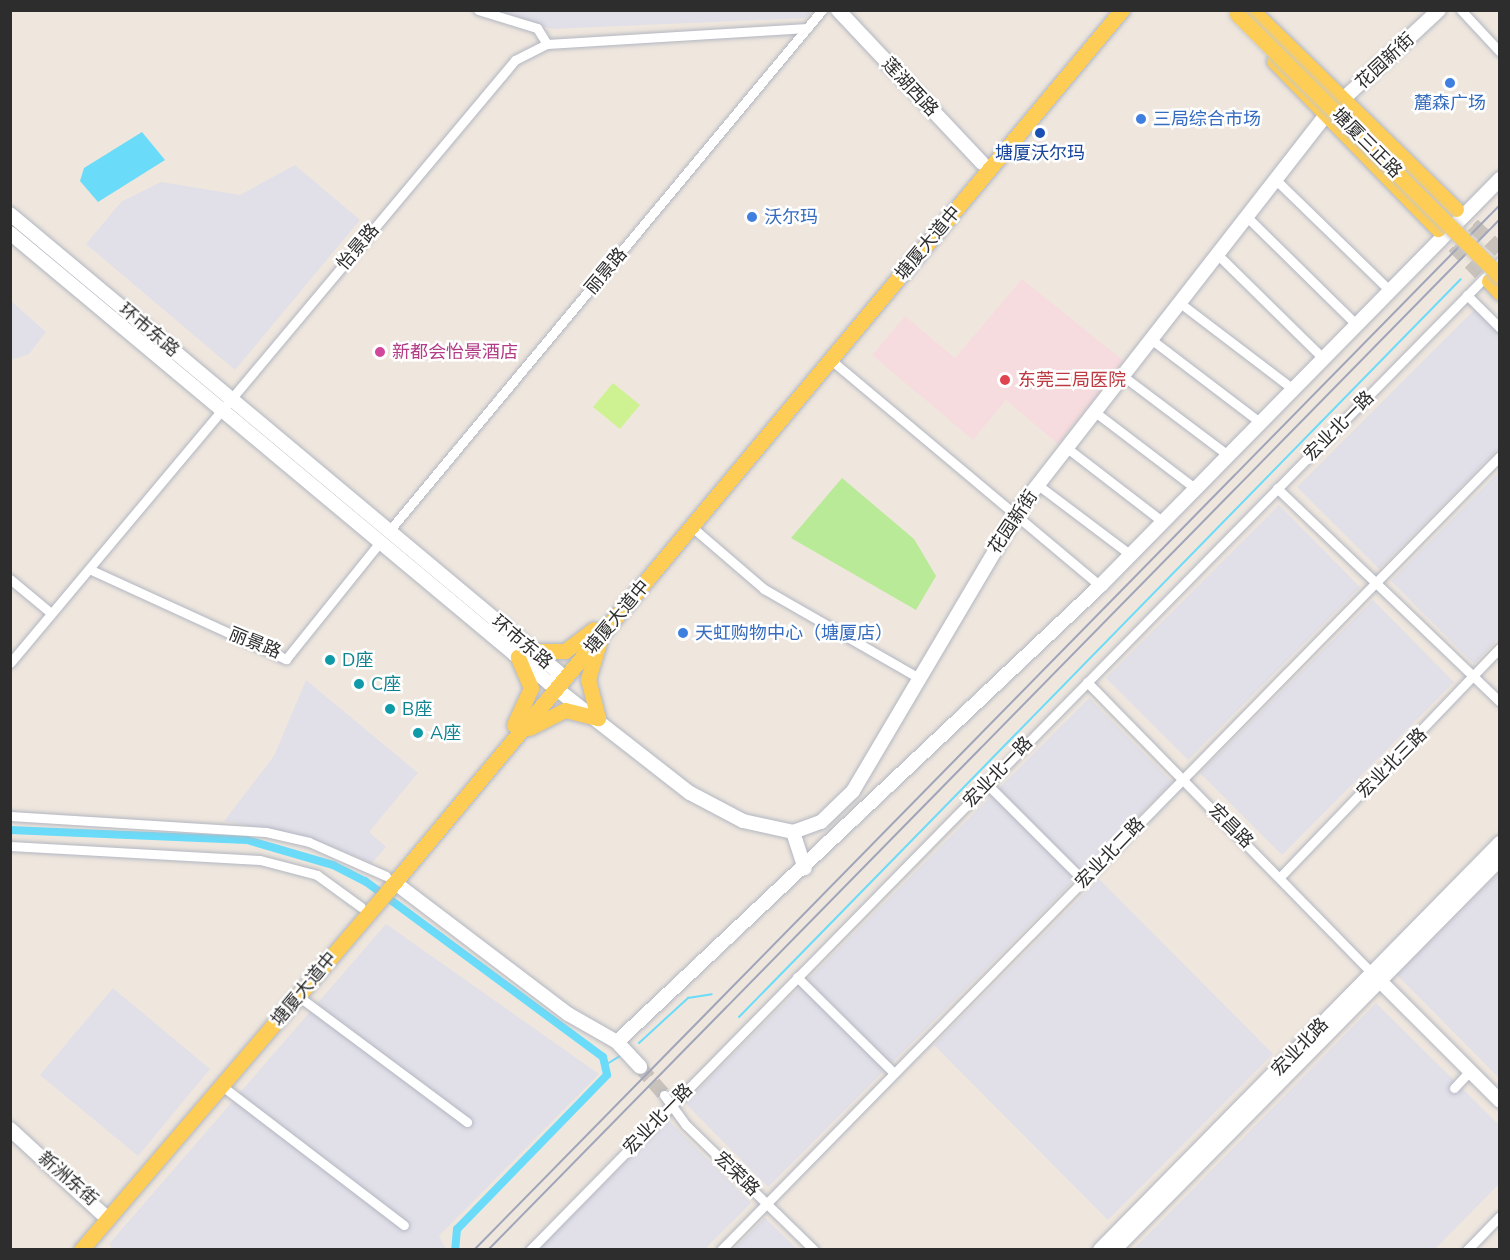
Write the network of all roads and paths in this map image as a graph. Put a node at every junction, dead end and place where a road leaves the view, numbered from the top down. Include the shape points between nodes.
1 (478, 10) edge
2 (822, 10) edge
3 (838, 10) edge
4 (1109, 10) edge
5 (1122, 10) edge
6 (1439, 10) edge
7 (1461, 10) edge
8 (1238, 11) edge
9 (808, 28) junction
10 (546, 44) junction
11 (1500, 52) edge
12 (1342, 99) junction
13 (1326, 115) junction
14 (982, 163) junction
15 (1500, 179) edge
16 (1276, 180) junction
17 (1456, 209) tunnel mouth
18 (10, 214) edge
19 (1247, 217) junction
20 (1438, 230) tunnel mouth
21 (10, 232) edge
22 (1218, 255) junction
23 (1500, 264) edge
24 (1496, 284) edge
25 (1390, 291) junction
26 (1467, 296) junction
27 (1180, 303) junction
28 (1357, 325) junction
29 (1500, 328) edge
30 (1152, 340) junction
31 (1324, 359) junction
32 (831, 360) junction
33 (1123, 376) junction
34 (1294, 390) junction
35 (227, 405) junction
36 (1095, 412) junction
37 (1261, 423) junction
38 (1067, 448) junction
39 (1228, 456) junction
40 (1500, 456) edge
41 (1038, 485) junction
42 (1277, 488) junction
43 (1196, 489) junction
44 (1016, 515) junction
45 (1163, 522) junction
46 (692, 526) junction
47 (385, 536) junction
48 (1131, 555) junction
49 (89, 569) junction
50 (10, 579) edge
51 (1376, 582) junction
52 (1100, 586) junction
53 (51, 613) junction
54 (598, 632) junction
55 (1500, 648) edge
56 (526, 654) junction
57 (10, 663) edge
58 (1472, 676) junction
59 (919, 678) junction
60 (556, 680) junction
61 (1087, 682) junction
62 (1500, 702) edge
63 (598, 718) junction
64 (517, 729) junction
65 (1183, 778) junction
66 (987, 784) junction
67 (10, 816) edge
68 (793, 832) junction
69 (1500, 843) edge
70 (10, 846) edge
71 (1500, 858) edge
72 (806, 868) junction
73 (1281, 876) junction
74 (1083, 880) junction
75 (388, 882) junction
76 (367, 905) junction
77 (797, 977) junction
78 (1376, 977) junction
79 (298, 996) junction
80 (617, 1042) junction
81 (640, 1067) tunnel mouth
82 (1470, 1071) junction
83 (894, 1073) junction
84 (222, 1086) junction
85 (1454, 1088) dead end
86 (664, 1095) tunnel mouth
87 (1500, 1101) edge
88 (672, 1105) junction
89 (467, 1122) dead end
90 (10, 1130) edge
91 (10, 1141) edge
92 (766, 1203) junction
93 (103, 1215) junction
94 (1500, 1216) edge
95 (404, 1225) dead end
96 (68, 1250) edge
97 (81, 1250) edge
98 (530, 1250) edge
99 (721, 1250) edge
100 (814, 1250) edge
101 (1100, 1250) edge
102 (1114, 1250) edge
103 (1467, 1250) edge

1 - 10 street via 537,28
2 - 9 street, 丽景路
3 - 14 main road, 莲湖西路
4 - 14 main road, 塘厦大道中
5 - 32 main road, 塘厦大道中
6 - 12 main road, 花园新街
7 - 11 street
8 - 12 main road
8 - 13 main road
8 - 23 main road, 塘厦三正路
8 - 24 main road, 塘厦三正路, bridge
9 - 10 street, 怡景路
9 - 47 street, 丽景路
10 - 35 street, 怡景路 via 515,60
12 - 13 main road, 花园新街
12 - 17 main road
13 - 16 main road, 花园新街
13 - 20 main road
14 - 54 main road, 塘厦大道中
15 - 25 main road
16 - 19 main road, 花园新街
16 - 25 street
18 - 35 main road, 环市东路
19 - 22 main road, 花园新街
19 - 28 street
21 - 35 main road, 环市东路
22 - 27 main road, 花园新街
22 - 31 street
23 - 26 street, 宏业北一路
25 - 28 main road
26 - 29 street
26 - 42 street, 宏业北一路
27 - 30 main road, 花园新街
27 - 34 street
28 - 31 main road
30 - 33 main road, 花园新街
30 - 37 street
31 - 34 main road
32 - 44 street
32 - 46 main road, 塘厦大道中
33 - 36 main road, 花园新街
33 - 39 street
34 - 37 main road
35 - 47 main road, 环市东路
35 - 49 street, 怡景路
36 - 38 main road, 花园新街
36 - 43 street
37 - 39 main road
38 - 41 main road, 花园新街
38 - 45 street
39 - 43 main road
40 - 51 street, 宏业北二路
41 - 44 main road, 花园新街
41 - 48 street
42 - 51 street
42 - 61 street, 宏业北一路
43 - 45 main road
44 - 52 street
44 - 59 main road, 花园新街
45 - 48 main road
46 - 54 main road, 塘厦大道中
46 - 59 street via 764,589
47 - 49 street, 丽景路 via 286,659
47 - 56 main road, 环市东路
48 - 52 main road
49 - 53 street, 怡景路
50 - 53 street
51 - 58 street
51 - 65 street, 宏业北二路
52 - 72 main road
53 - 57 street, 怡景路
54 - 56 main road via 565,651
54 - 60 main road, 塘厦大道中
54 - 63 main road via 588,679
55 - 58 street, 宏业北三路
56 - 60 main road, 环市东路
56 - 64 main road via 531,688
58 - 62 street
58 - 73 street, 宏业北三路
59 - 68 main road, 花园新街 via 839,809
60 - 63 main road
60 - 64 main road, 塘厦大道中
61 - 65 street, 宏昌路
61 - 66 street, 宏业北一路
63 - 64 main road via 559,711
63 - 68 main road via 690,792 742,821
64 - 75 main road, 塘厦大道中
65 - 73 street, 宏昌路
65 - 74 street, 宏业北二路
66 - 74 street
66 - 77 street, 宏业北一路
67 - 75 street via 266,832 309,842
68 - 72 main road
69 - 78 main road, 宏业北路
70 - 76 street via 260,860 317,875
71 - 78 main road, 宏业北路
72 - 80 main road
73 - 78 street, 宏昌路
74 - 83 street, 宏业北二路
75 - 76 main road, 塘厦大道中
75 - 80 main road via 586,1026
76 - 79 main road, 塘厦大道中
76 - 93 main road, 塘厦大道中
77 - 83 street
77 - 88 street, 宏业北一路
78 - 82 main road
78 - 101 main road, 宏业北路
78 - 102 main road, 宏业北路
79 - 84 main road, 塘厦大道中
79 - 89 street
80 - 81 main road
82 - 85 street
82 - 87 main road
83 - 92 street, 宏业北二路
84 - 93 main road, 塘厦大道中
84 - 95 street
86 - 88 street, 宏荣路
88 - 92 street, 宏荣路
88 - 98 street, 宏业北一路
90 - 93 main road, 新洲东街
91 - 93 main road, 新洲东街
92 - 99 street, 宏业北二路
92 - 100 street, 宏荣路
93 - 96 main road
93 - 97 main road
94 - 103 street

